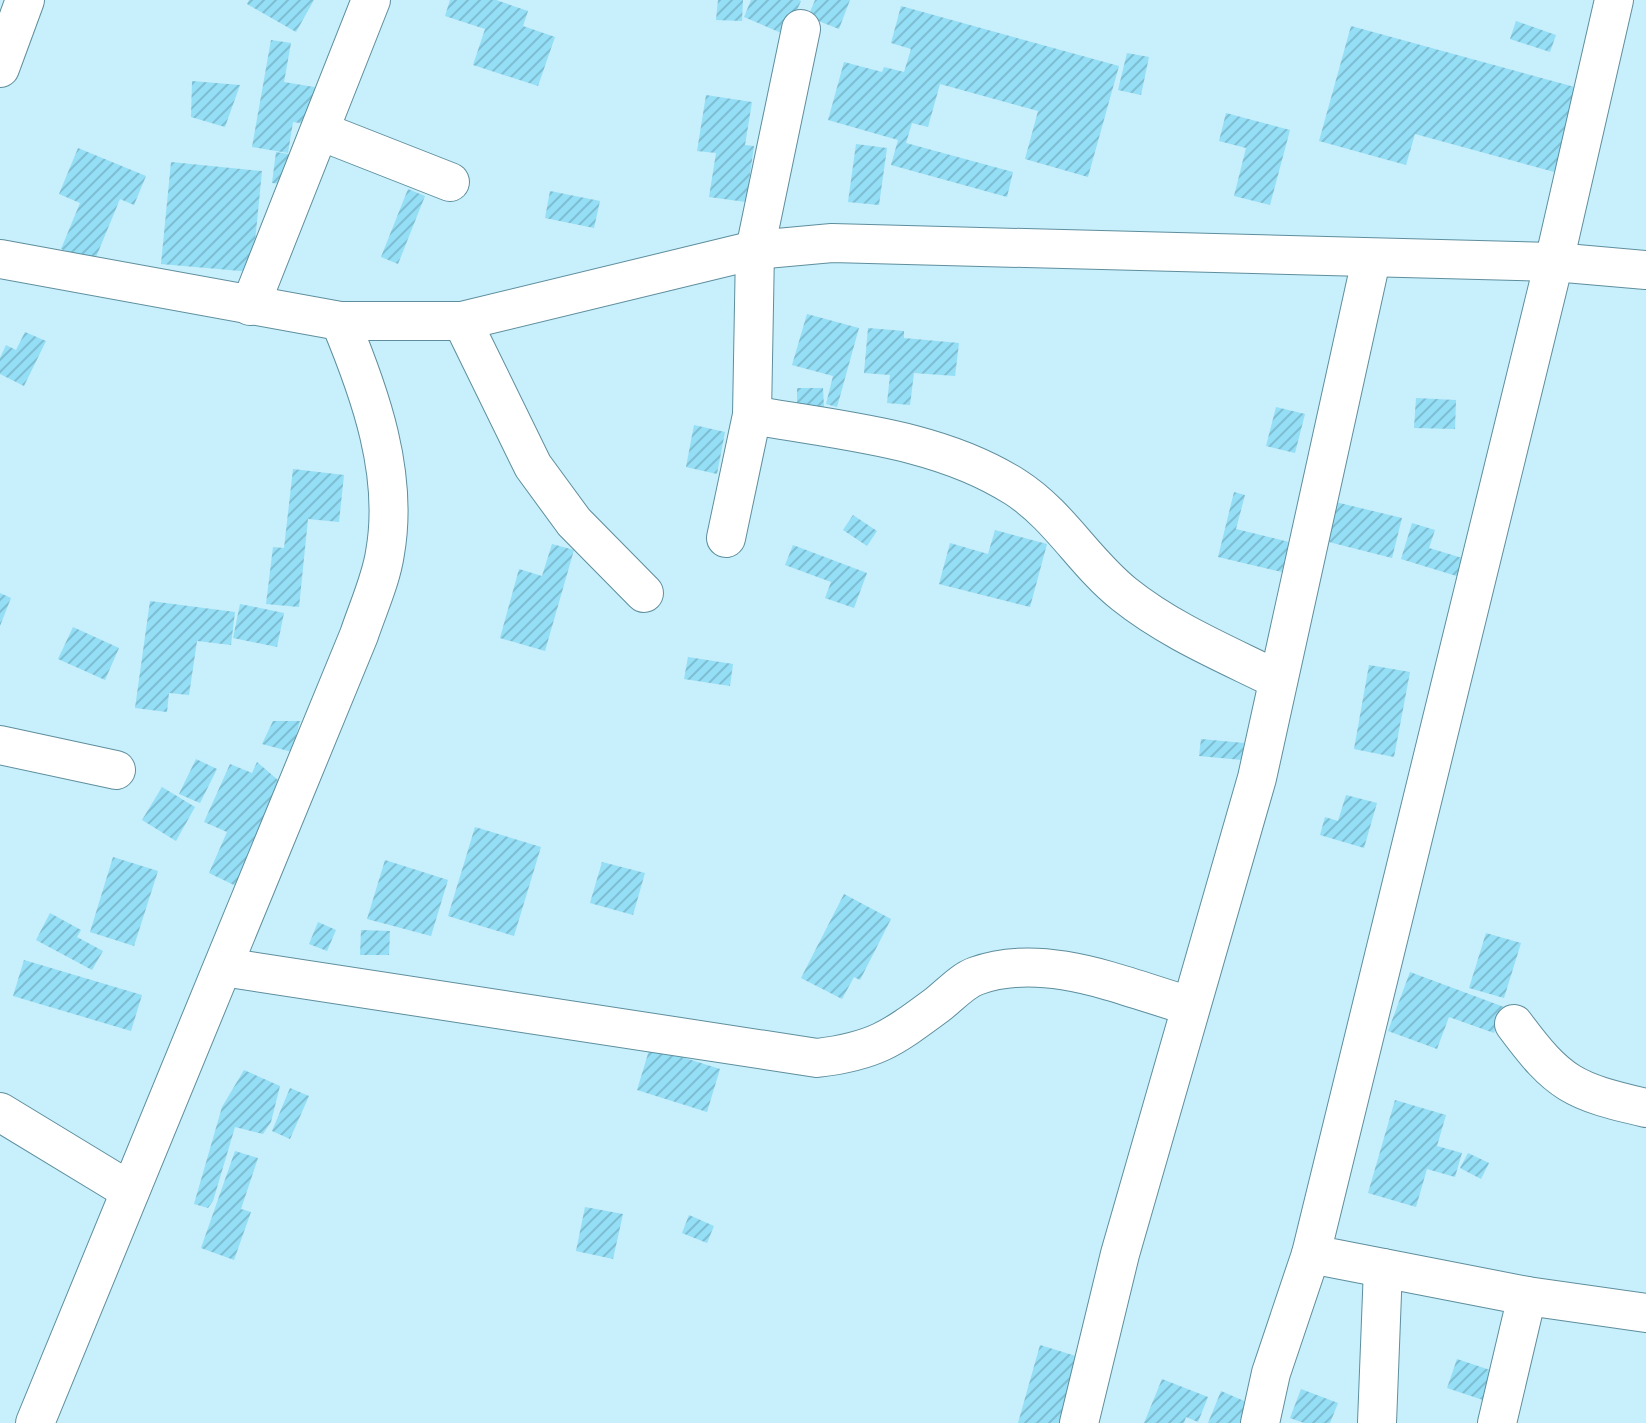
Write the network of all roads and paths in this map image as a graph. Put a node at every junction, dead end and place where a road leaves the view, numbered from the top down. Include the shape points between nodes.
1 (25, 0) edge
2 (371, 0) edge
3 (1614, 0) edge
4 (801, 29) dead end
5 (0, 68) edge
6 (320, 131) junction
7 (450, 182) dead end
8 (755, 250) junction
9 (0, 259) edge
10 (1371, 260) junction
11 (1554, 262) junction
12 (1646, 270) edge
13 (250, 306) junction
14 (340, 321) junction
15 (462, 321) junction
16 (752, 415) junction
17 (726, 538) dead end
18 (644, 593) dead end
19 (1278, 680) junction
20 (0, 745) edge
21 (116, 770) dead end
22 (223, 967) junction
23 (1190, 1006) junction
24 (1514, 1024) dead end
25 (1646, 1108) edge
26 (0, 1112) edge
27 (130, 1191) junction
28 (1311, 1254) junction
29 (1383, 1268) junction
30 (1527, 1296) junction
31 (1646, 1313) edge
32 (35, 1423) edge
33 (1079, 1423) edge
34 (1260, 1423) edge
35 (1377, 1423) edge
36 (1497, 1423) edge

1 - 5 street
2 - 6 street
3 - 11 street
4 - 8 street
6 - 7 street
6 - 13 street
8 - 10 street via 832,243
8 - 15 street
8 - 16 street
9 - 13 street
10 - 11 street
10 - 19 street
11 - 12 street
11 - 28 street
13 - 14 street
14 - 15 street
14 - 22 street via 366,383 389,486 385,553 359,635
15 - 18 street via 533,466 574,522
16 - 17 street
16 - 19 street via 914,444 973,465 1016,488 1057,520 1122,592 1164,623
19 - 23 street via 1257,778
20 - 21 street
22 - 23 street via 817,1058 861,1053 899,1033 974,977 1015,967 1060,970
22 - 27 street
23 - 33 street
24 - 25 street via 1547,1068 1568,1083 1595,1096
26 - 27 street
27 - 32 street
28 - 29 street
28 - 34 street
29 - 30 street
29 - 35 street
30 - 31 street
30 - 36 street

